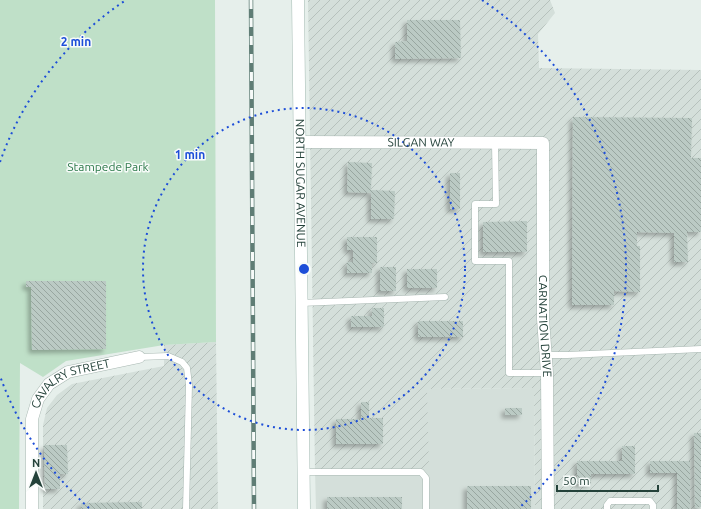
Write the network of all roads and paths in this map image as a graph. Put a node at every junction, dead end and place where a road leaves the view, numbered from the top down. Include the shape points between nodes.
1 (298, 0) edge
2 (300, 142) junction
3 (494, 143) junction
4 (543, 143) joint
5 (445, 297) dead end
6 (301, 303) junction
7 (701, 348) edge
8 (546, 355) junction
9 (139, 357) joint
10 (547, 373) junction
11 (304, 472) junction
12 (32, 509) edge
13 (186, 509) edge
14 (304, 509) edge
15 (426, 509) edge
16 (548, 509) edge
17 (607, 509) edge
18 (653, 509) edge

1 - 2 street, NORTH SUGAR AVENUE
2 - 3 street, SILGAN WAY
2 - 6 street, NORTH SUGAR AVENUE
3 - 4 street, SILGAN WAY
3 - 10 lane via 496,204 475,204 475,261 509,261 508,373
4 - 8 street, CARNATION DRIVE via 543,318
5 - 6 lane
6 - 11 street, NORTH SUGAR AVENUE
7 - 8 lane
8 - 10 street, CARNATION DRIVE
9 - 12 street, CAVALRY STREET via 68,372 49,384 38,399 32,419
9 - 13 lane via 168,356 182,362 187,368 189,385
10 - 16 street, CARNATION DRIVE
11 - 14 street, NORTH SUGAR AVENUE
11 - 15 lane via 421,472 426,478
17 - 18 lane via 610,502 650,501

